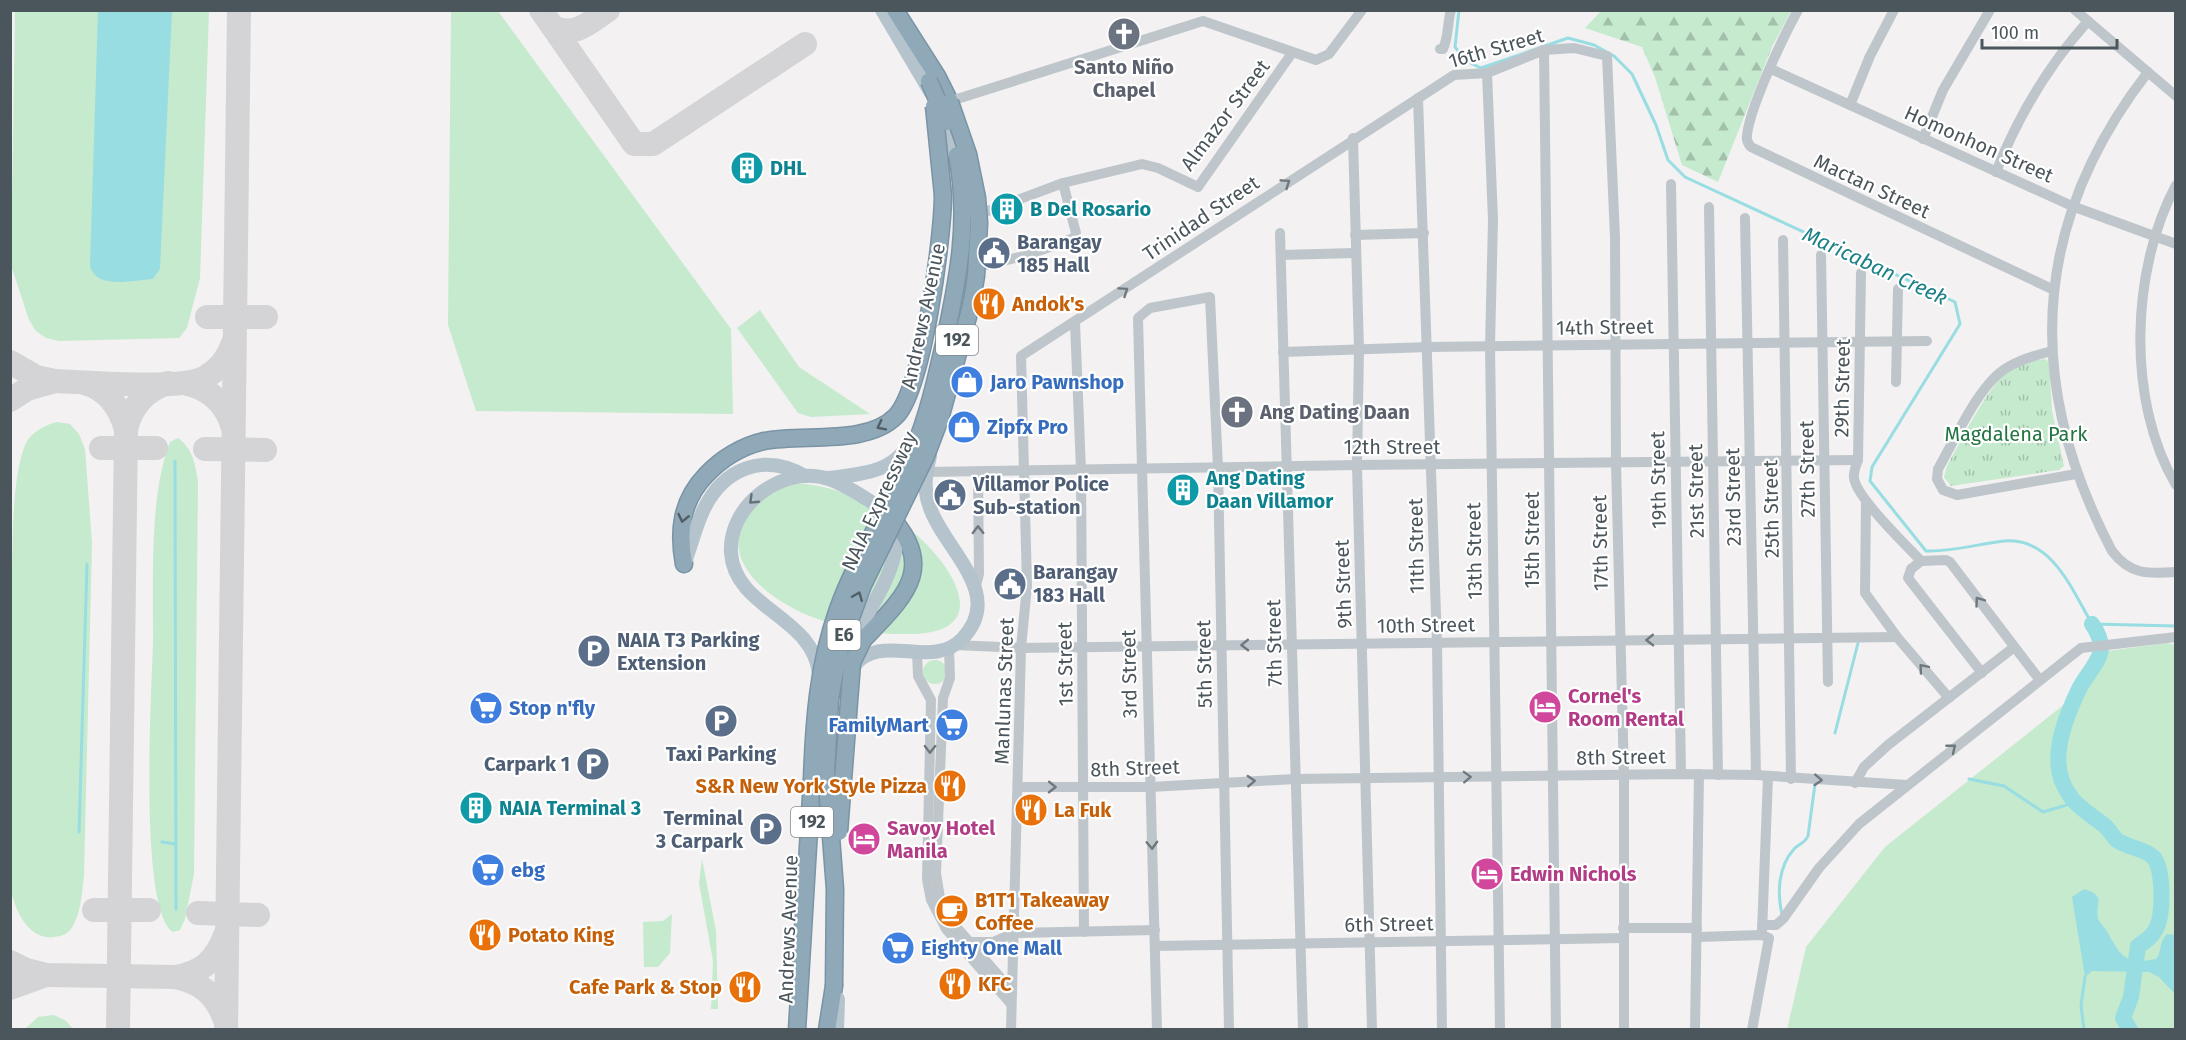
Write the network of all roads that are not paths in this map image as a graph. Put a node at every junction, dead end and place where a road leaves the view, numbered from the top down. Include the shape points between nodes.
1 (882, 10) edge
2 (895, 10) edge
3 (901, 10) edge
4 (1197, 10) edge
5 (1362, 10) edge
6 (1451, 10) edge
7 (1798, 10) edge
8 (1894, 10) edge
9 (1990, 10) edge
10 (2076, 10) edge
11 (1203, 21) junction
12 (2088, 21) junction
13 (1440, 49) dead end
14 (1544, 50) junction
15 (1292, 53) junction
16 (1607, 56) joint
17 (1771, 69) junction
18 (2148, 72) junction
19 (1487, 73) junction
20 (929, 81) junction
21 (2175, 96) edge
22 (1418, 99) junction
23 (954, 100) junction
24 (1850, 105) junction
25 (1402, 109) joint
26 (1353, 138) junction
27 (1923, 139) junction
28 (1996, 172) junction
29 (1063, 183) junction
30 (1671, 184) dead end
31 (2175, 185) edge
32 (2072, 206) junction
33 (960, 207) junction
34 (1709, 207) dead end
35 (978, 210) junction
36 (1744, 218) dead end
37 (1280, 233) dead end
38 (1424, 233) junction
39 (1355, 235) junction
40 (2153, 237) junction
41 (1783, 240) dead end
42 (2175, 244) edge
43 (1355, 253) junction
44 (1281, 255) junction
45 (1821, 255) dead end
46 (973, 268) junction
47 (1861, 273) dead end
48 (1898, 289) dead end
49 (2054, 290) junction
50 (1138, 318) joint
51 (1075, 323) junction
52 (1896, 341) junction
53 (1927, 341) dead end
54 (1823, 342) junction
55 (1861, 342) junction
56 (1749, 343) junction
57 (1786, 343) junction
58 (1674, 344) junction
59 (1712, 344) junction
60 (1616, 345) junction
61 (1490, 346) junction
62 (1546, 346) junction
63 (1429, 347) junction
64 (1359, 349) junction
65 (2052, 351) junction
66 (1283, 352) junction
67 (1021, 356) joint
68 (1896, 382) dead end
69 (1858, 460) junction
70 (1824, 461) junction
71 (1714, 462) junction
72 (1750, 462) junction
73 (1788, 462) junction
74 (1676, 463) junction
75 (1432, 464) junction
76 (1616, 464) junction
77 (1357, 465) junction
78 (1491, 465) junction
79 (1550, 465) junction
80 (1287, 467) junction
81 (1218, 468) junction
82 (1081, 470) junction
83 (1144, 470) junction
84 (1022, 471) junction
85 (927, 472) junction
86 (978, 472) junction
87 (2076, 474) junction
88 (805, 476) junction
89 (828, 478) junction
90 (2175, 485) edge
91 (1866, 501) junction
92 (886, 512) junction
93 (1921, 561) junction
94 (684, 564) joint
95 (2175, 572) edge
96 (975, 589) junction
97 (1898, 637) junction
98 (2175, 637) edge
99 (1791, 638) junction
100 (1826, 638) junction
101 (1717, 639) junction
102 (1753, 639) junction
103 (1620, 640) junction
104 (1679, 640) junction
105 (1551, 641) junction
106 (1494, 642) junction
107 (1437, 643) junction
108 (1292, 644) junction
109 (1363, 644) junction
110 (1221, 645) junction
111 (952, 647) junction
112 (1146, 647) junction
113 (1021, 648) junction
114 (1083, 648) junction
115 (2013, 648) junction
116 (917, 652) junction
117 (1982, 673) junction
118 (2039, 680) junction
119 (1828, 682) dead end
120 (925, 686) junction
121 (945, 687) junction
122 (842, 691) junction
123 (1948, 698) junction
124 (1681, 774) junction
125 (1699, 774) junction
126 (1718, 775) junction
127 (1756, 775) junction
128 (1496, 776) junction
129 (1624, 776) junction
130 (1553, 777) junction
131 (1768, 777) junction
132 (1295, 778) junction
133 (1366, 778) junction
134 (1438, 778) junction
135 (1791, 779) junction
136 (1224, 783) junction
137 (1855, 783) junction
138 (1907, 785) junction
139 (1019, 787) junction
140 (1150, 787) junction
141 (1084, 788) junction
142 (835, 889) junction
143 (1155, 930) junction
144 (1084, 932) junction
145 (1014, 933) junction
146 (1623, 933) junction
147 (1697, 933) junction
148 (1764, 933) junction
149 (1556, 939) junction
150 (1497, 940) junction
151 (971, 942) junction
152 (1442, 942) junction
153 (1300, 943) junction
154 (1370, 943) junction
155 (1227, 945) junction
156 (1155, 946) junction
157 (1012, 991) junction
158 (1011, 1004) junction
159 (797, 1029) edge
160 (803, 1029) edge
161 (827, 1029) edge
162 (837, 1029) edge
163 (1011, 1029) edge
164 (1157, 1029) edge
165 (1229, 1029) edge
166 (1303, 1029) edge
167 (1372, 1029) edge
168 (1442, 1029) edge
169 (1500, 1029) edge
170 (1556, 1029) edge
171 (1624, 1029) edge
172 (1695, 1029) edge
173 (1752, 1029) edge

1 - 20 highway, NAIA Expressway / E6
1 - 33 main road, Andrews Avenue / 192 via 939,109 955,163
142 -> 2 highway, NAIA Expressway / E6, bridge via 826,772 830,700 841,645 863,585 940,419 976,276 979,223 968,154 942,84
3 - 23 main road, Andrews Avenue / 192
4 - 11 street
5 - 15 street via 1329,54 1316,60
6 - 13 street via 1448,38
7 - 17 street, Mactan Street
8 - 24 street
9 - 27 street via 1943,90
10 - 12 street
11 - 15 street
11 - 23 street
12 - 18 street
12 - 28 street via 2039,85
14 - 16 street, 16th Street via 1574,48
14 - 19 street, 16th Street
14 - 62 street, 15th Street
15 - 29 street, Almazor Street via 1198,187 1142,164
16 - 60 street, 17th Street
17 - 24 street, Homonhon Street
17 - 49 street, Mactan Street via 1747,135 1751,147
18 - 21 street
18 - 32 street via 2120,107
19 - 22 street, 16th Street via 1454,75
19 - 61 street, 13th Street via 1493,219
20 -> 94 highway, bridge via 941,160 943,226 928,317 906,402 892,420 871,431 765,441 729,456 702,479 688,500 680,531
20 - 159 highway, NAIA Expressway / E6, bridge via 958,156 965,224 959,275 925,417 913,450 850,578 820,672 813,729
22 - 25 street, 16th Street
22 - 38 street, 11th Street
23 - 35 main road, Andrews Avenue / 192 via 974,163
24 - 27 street, Homonhon Street
25 - 26 street, Trinidad Street
26 - 39 street, 9th Street
51 -> 26 street, Trinidad Street
27 - 28 street, Homonhon Street
28 - 32 street, Homonhon Street
29 - 35 street, Almazor Street
29 - 46 street via 1074,238 1028,255
30 - 58 street, 19th Street
31 - 40 street
32 - 40 street, Homonhon Street
32 - 49 street
33 - 35 main road
33 - 89 main road, Andrews Avenue / 192 via 958,260 944,332 910,444 886,467
34 - 59 street, 21st Street
35 - 46 main road, Andrews Avenue / 192
36 - 56 street, 23rd Street
37 - 44 street, 7th Street
38 - 39 street
38 - 63 street, 11th Street
39 - 43 street, 9th Street
40 - 42 street, Homonhon Street
40 - 90 street via 2140,335 2144,386 2152,425
41 - 57 street, 25th Street
43 - 44 street
43 - 64 street, 9th Street
44 - 66 street, 7th Street
45 - 54 street, 27th Street
46 - 85 main road, Andrews Avenue / 192
47 - 55 street, 29th Street
48 - 52 street
49 - 65 street
50 - 81 street, 5th Street via 1150,308 1210,297
50 - 83 street, 3rd Street
51 - 67 street, Trinidad Street
51 - 82 street, 1st Street
52 - 53 street, 14th Street
52 - 55 street, 14th Street
52 - 68 street
54 - 55 street, 14th Street
54 - 57 street, 14th Street
54 - 70 street, 27th Street
55 - 69 street, 29th Street
56 - 57 street, 14th Street
56 - 59 street, 14th Street
56 - 72 street, 23rd Street
57 - 73 street, 25th Street
58 - 59 street, 14th Street
58 - 60 street, 14th Street
58 - 74 street, 19th Street
59 - 71 street, 21st Street
60 - 62 street, 14th Street
60 - 76 street, 17th Street
61 - 62 street, 14th Street
61 - 63 street, 14th Street
61 - 78 street, 13th Street
62 - 79 street, 15th Street
63 - 64 street, 14th Street
63 - 75 street, 11th Street
64 - 66 street, 14th Street
64 - 77 street, 9th Street
65 - 87 street via 2059,406
65 - 87 street via 2029,356 1989,383 1938,469 1937,479 1943,490 1957,495
66 - 80 street, 7th Street
67 - 84 street, Manlunas Street
69 - 70 street, 12th Street
69 - 91 street, 29th Street via 1854,478
70 - 73 street, 12th Street
70 - 100 street, 27th Street
71 - 72 street, 12th Street
71 - 74 street, 12th Street
71 - 101 street, 21st Street
72 - 73 street, 12th Street
72 - 102 street, 23rd Street
73 - 99 street, 25th Street
74 - 76 street, 12th Street
74 - 104 street, 19th Street
75 - 77 street, 12th Street
75 - 78 street, 12th Street
75 - 107 street, 11th Street
76 - 79 street, 12th Street
76 - 103 street, 17th Street
77 - 80 street, 12th Street
77 - 109 street, 9th Street
78 - 79 street, 12th Street
78 - 106 street, 13th Street
79 - 105 street, 15th Street
80 - 81 street, 12th Street
80 - 108 street, 7th Street
81 - 83 street, 12th Street
81 - 110 street, 5th Street
82 - 83 street, 12th Street
82 - 84 street, 12th Street
82 - 114 street, 1st Street
83 - 112 street, 3rd Street
84 - 86 street, 12th Street
84 - 113 street, Manlunas Street via 1027,586
85 - 86 street, 12th Street
85 - 96 main road, Andrews Avenue / 192 via 929,505 947,542 965,564
96 -> 86 street via 979,574
87 - 95 street via 2120,562 2139,573
88 - 89 main road, 192
88 - 94 main road via 768,463 729,478 702,512
88 -> 160 main road, Andrews Avenue / 192 via 778,483 752,500 734,525 731,543 732,562 742,582 807,641 815,654 819,688
89 - 92 main road, 192
91 - 93 street, 29th Street
91 - 97 street, 29th Street via 1865,593
92 - 122 main road via 896,533 894,559 847,651
92 - 142 highway, bridge via 901,530 913,562 912,579 904,596 863,640 852,663
115 -> 93 street via 1950,562
93 - 117 street via 1911,569 1908,578
96 - 111 main road, 192 via 974,618
97 - 100 street, 10th Street
123 -> 97 street, 29th Street
98 - 118 street via 2082,648
99 - 100 street, 10th Street
99 - 102 street, 10th Street
99 - 135 street, 25th Street
100 - 119 street, 27th Street
101 - 102 street, 10th Street
101 - 104 street, 10th Street
101 - 126 street, 21st Street
102 - 127 street, 23rd Street
104 -> 103 street, 10th Street
103 - 105 street, 10th Street
103 - 129 street, 17th Street
104 - 124 street, 19th Street
105 - 106 street, 10th Street
105 - 130 street, 15th Street
106 - 107 street, 10th Street
106 - 128 street, 13th Street
107 - 109 street, 10th Street
107 - 134 street, 11th Street
108 - 109 street, 10th Street
108 -> 110 street, 10th Street
108 - 132 street, 7th Street
109 - 133 street, 9th Street
110 - 112 street, 10th Street
110 - 136 street, 5th Street
111 - 113 street, 10th Street
111 - 116 main road, 192
111 - 121 street via 950,678
112 - 114 street, 10th Street
112 - 140 street, 3rd Street
113 - 114 street, 10th Street
113 - 139 street, Manlunas Street
114 - 141 street, 1st Street
115 - 117 street
115 - 118 street
116 - 120 street via 918,676
116 - 122 main road, 192 via 868,653 854,664
117 - 123 street
138 -> 118 street
120 - 121 street via 934,690
120 -> 158 street via 931,700 927,879 931,900 946,929
121 - 151 street via 936,873 946,911
122 - 162 main road, 192
123 - 137 street via 1887,745 1864,767
124 - 125 street, 8th Street
124 - 129 street, 8th Street
125 - 126 street, 8th Street
125 - 147 street
126 - 127 street, 8th Street
127 - 131 street, 8th Street
128 - 130 street, 8th Street
134 -> 128 street, 8th Street
128 - 150 street, 13th Street
129 - 130 street, 8th Street
129 - 146 street, 17th Street
130 - 149 street, 15th Street
131 - 135 street, 8th Street
131 - 148 street
132 - 133 street, 8th Street
136 -> 132 street, 8th Street
132 - 153 street, 7th Street
133 - 134 street, 8th Street
133 - 154 street, 9th Street
134 - 152 street, 11th Street
135 -> 137 street, 8th Street
136 - 140 street, 8th Street
136 - 155 street, 5th Street
137 - 138 street, 8th Street
138 - 148 street via 1859,824 1783,919
139 -> 141 street, 8th Street
139 - 145 street, Manlunas Street
140 - 141 street, 8th Street
140 -> 143 street, 3rd Street
141 - 144 street, 1st Street
142 - 161 highway, NAIA Expressway / E6, bridge via 834,986
143 - 144 street
143 - 156 street, 3rd Street
144 - 145 street
145 - 151 street via 993,942
145 - 157 street, Manlunas Street
146 - 147 street, 6th Street
146 - 149 street, 6th Street
146 - 171 street, 17th Street
147 - 148 street, 6th Street
147 - 172 street
148 - 173 street
149 - 150 street, 6th Street
149 - 170 street, 15th Street
150 - 152 street, 6th Street
150 - 169 street, 13th Street
151 - 157 street
152 - 154 street, 6th Street
152 - 168 street, 11th Street
153 - 154 street, 6th Street
153 - 155 street, 6th Street
153 - 166 street, 7th Street
154 - 167 street, 9th Street
155 - 156 street, 6th Street
155 - 165 street, 5th Street
156 - 164 street, 3rd Street
157 - 158 street, Manlunas Street
158 - 163 street, Manlunas Street

